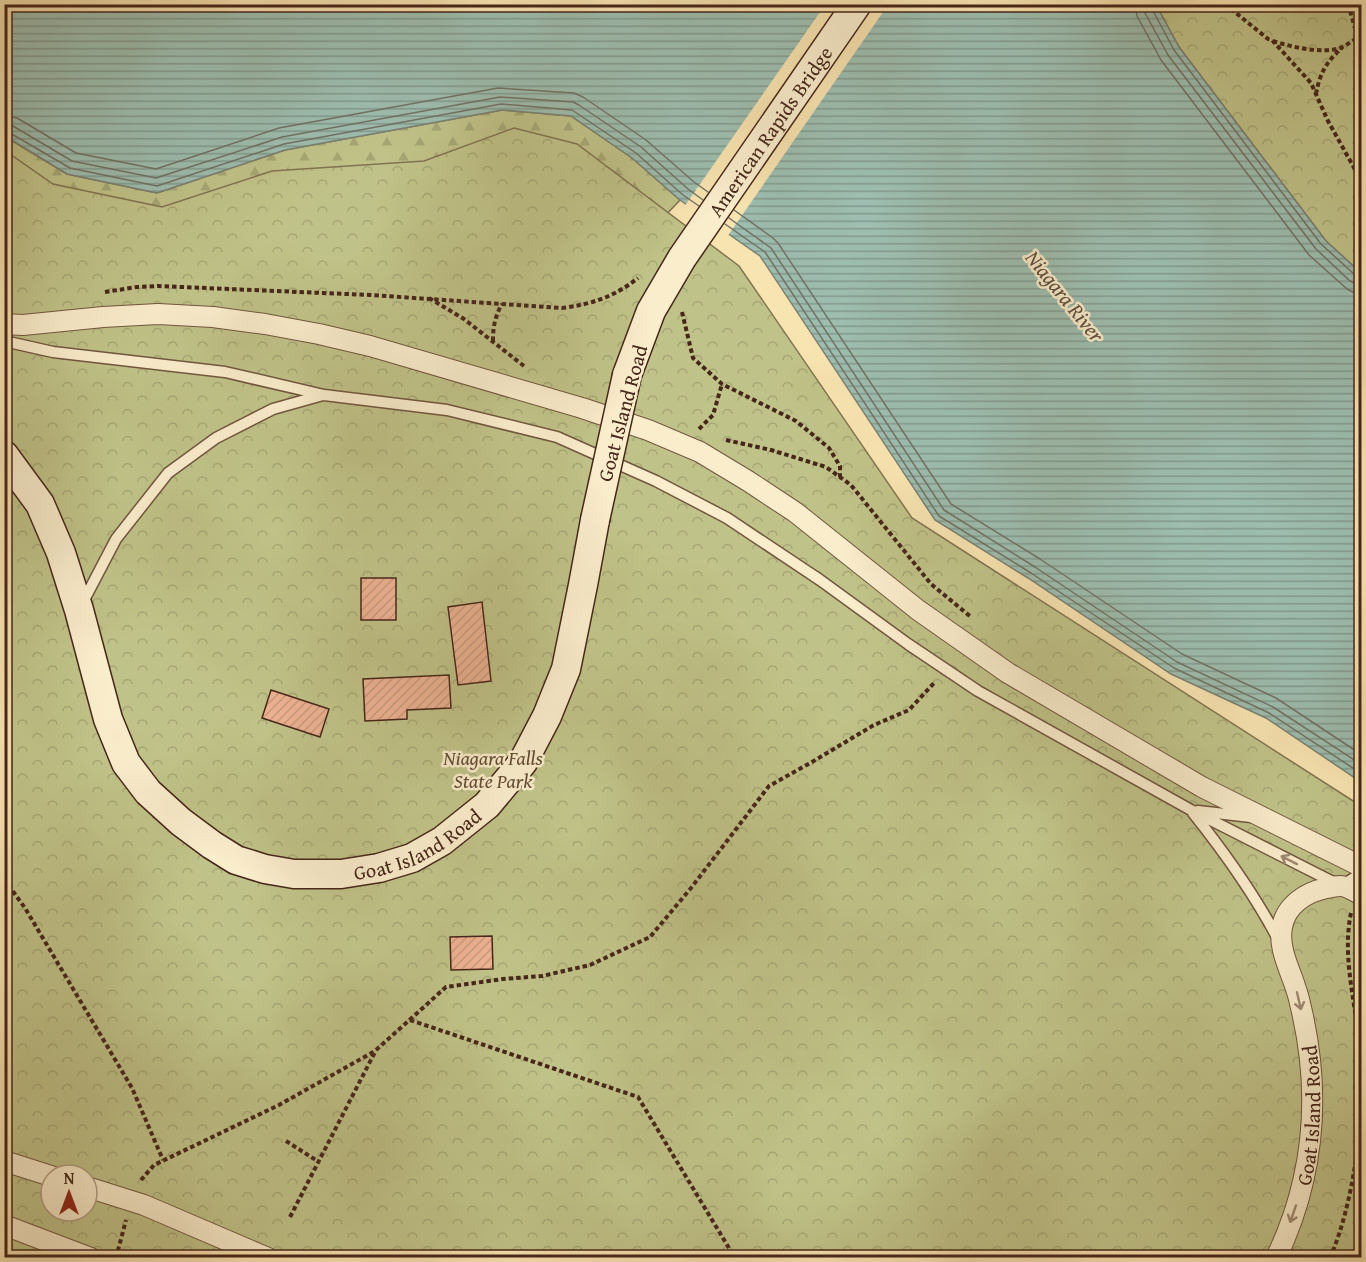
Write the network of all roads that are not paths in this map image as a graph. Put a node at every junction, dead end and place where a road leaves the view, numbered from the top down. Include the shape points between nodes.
1 (857, 4) edge
2 (682, 258) joint
3 (4, 324) edge
4 (4, 341) edge
5 (324, 394) junction
6 (4, 455) edge
7 (79, 610) junction
8 (1191, 810) junction
9 (1264, 818) junction
10 (1362, 867) edge
11 (1362, 873) edge
12 (1353, 891) edge
13 (1282, 946) junction
14 (4, 1161) edge
15 (39, 1172) edge
16 (99, 1191) edge
17 (4, 1225) edge
18 (91, 1257) edge
19 (268, 1257) edge
20 (1276, 1257) edge

1 - 2 street, American Rapids Bridge
2 - 7 street, Goat Island Road, bridge via 651,311 627,375 566,669 547,716 523,762 487,805 442,842 412,858 340,874 294,874 265,869 236,860 212,845 148,792 126,763 108,719
3 - 9 street via 158,314 213,316 264,324 370,346 648,430 700,452 795,512 918,610 1008,673 1202,787
4 - 5 lane via 53,352 225,372
5 - 7 lane via 263,414 216,438 168,473 116,539
5 - 8 lane via 447,410 557,437 656,481 728,518 978,691
6 - 7 street, Goat Island Road via 40,504
8 - 9 lane
12 -> 8 lane
8 - 13 lane via 1227,855
9 - 10 street
11 - 12 lane
12 - 13 street, Goat Island Road via 1318,890 1300,898 1288,910 1282,927
13 -> 20 street, Goat Island Road via 1307,1035 1312,1126 1298,1200
14 - 15 street
16 - 19 street
17 - 18 street

